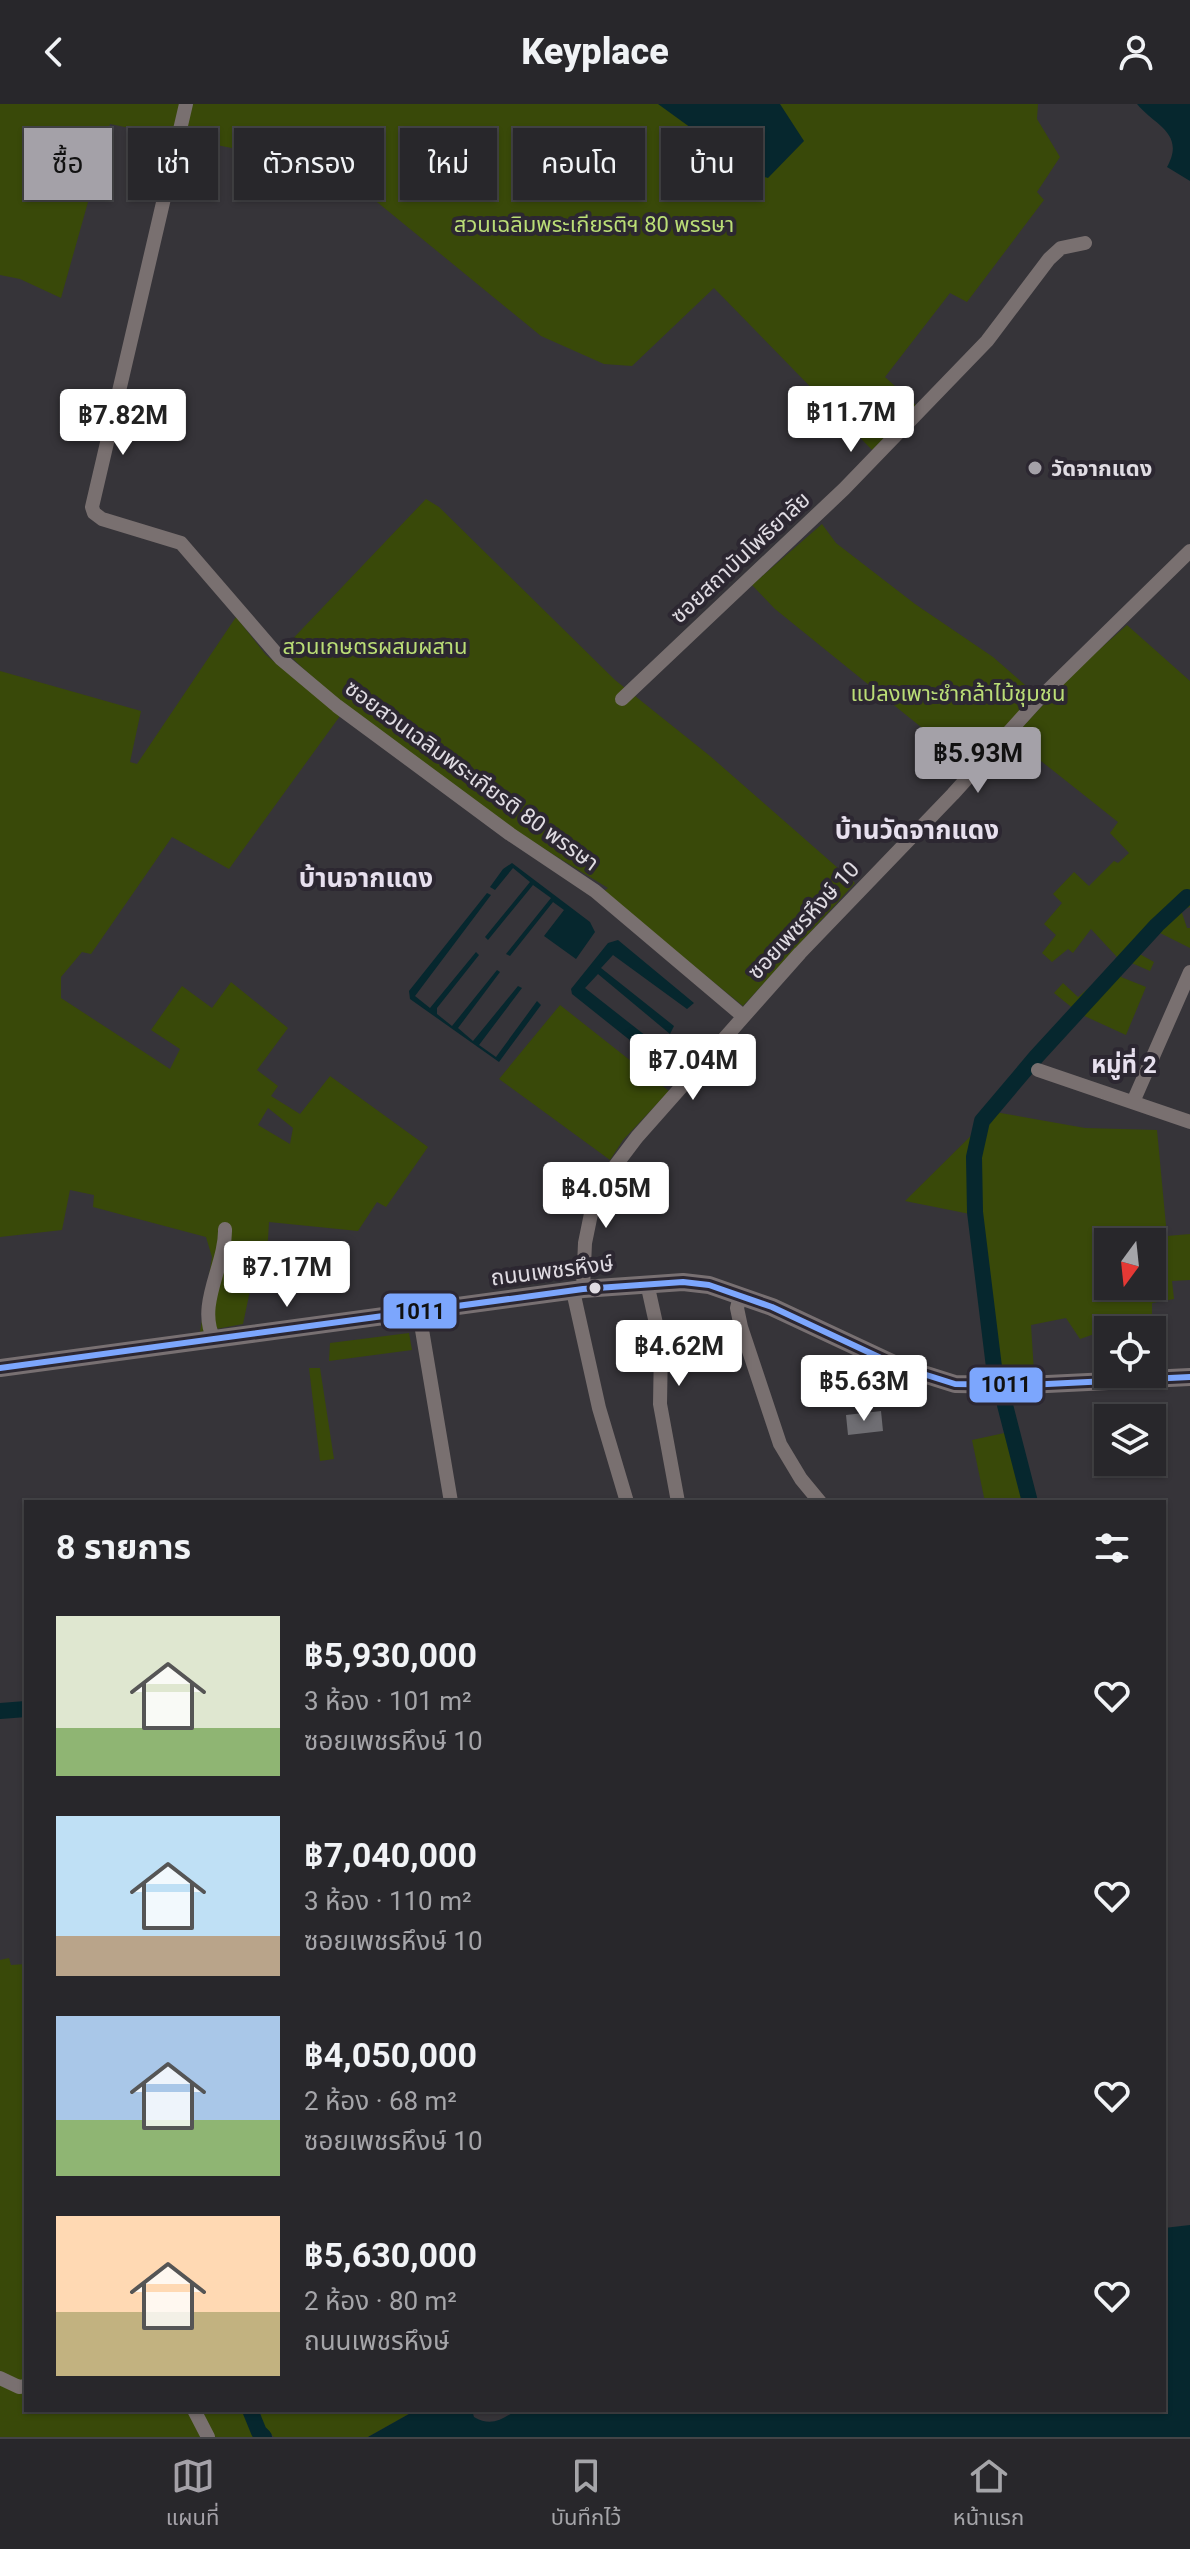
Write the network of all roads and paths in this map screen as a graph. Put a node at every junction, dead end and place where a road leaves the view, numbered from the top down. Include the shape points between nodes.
1 (186, 104) edge
2 (1085, 243) dead end
3 (1190, 551) edge
4 (622, 699) dead end
5 (1190, 972) edge
6 (743, 1016) junction
7 (1038, 1070) dead end
8 (1133, 1102) junction
9 (1190, 1122) edge
10 (225, 1229) dead end
11 (647, 1283) junction
12 (578, 1290) junction
13 (740, 1296) junction
14 (419, 1312) junction
15 (214, 1339) junction
16 (0, 1368) edge
17 (1190, 1377) edge
18 (451, 1500) edge
19 (626, 1500) edge
20 (678, 1500) edge
21 (818, 1500) edge
22 (0, 2378) edge
23 (24, 2386) edge
24 (195, 2412) edge
25 (208, 2437) edge

1 - 6 street, ซอยสวนเฉลิมพระเกียรติ 80 พรรษา via 94,513 181,543 281,659 510,834 595,891
2 - 4 street, ซอยสถาบันโพธิยาลัย via 1061,248 1049,259 987,341 844,489
3 - 6 street, ซอยเพชรหึงษ์ 10 via 1036,702
5 - 8 street
6 - 12 street, ซอยเพชรหึงษ์ 10 via 604,1182 588,1223
7 - 8 street
8 - 9 street
10 - 15 street via 224,1253 207,1313
11 - 12 main road, ถนนเพชรหึงษ์
11 - 13 main road, ถนนเพชรหึงษ์ via 709,1285
11 - 20 street via 661,1346 660,1404
12 - 14 main road, ถนนเพชรหึงษ์
12 - 19 street, ซอยเพชรหึงษ์ 10 via 599,1408
13 - 17 main road, ถนนเพชรหึงษ์ via 898,1366 955,1384
13 - 21 street via 741,1327 780,1444
14 - 15 main road, ถนนเพชรหึงษ์
14 - 18 street
15 - 16 main road, ถนนเพชรหึงษ์
22 - 23 street
24 - 25 street

